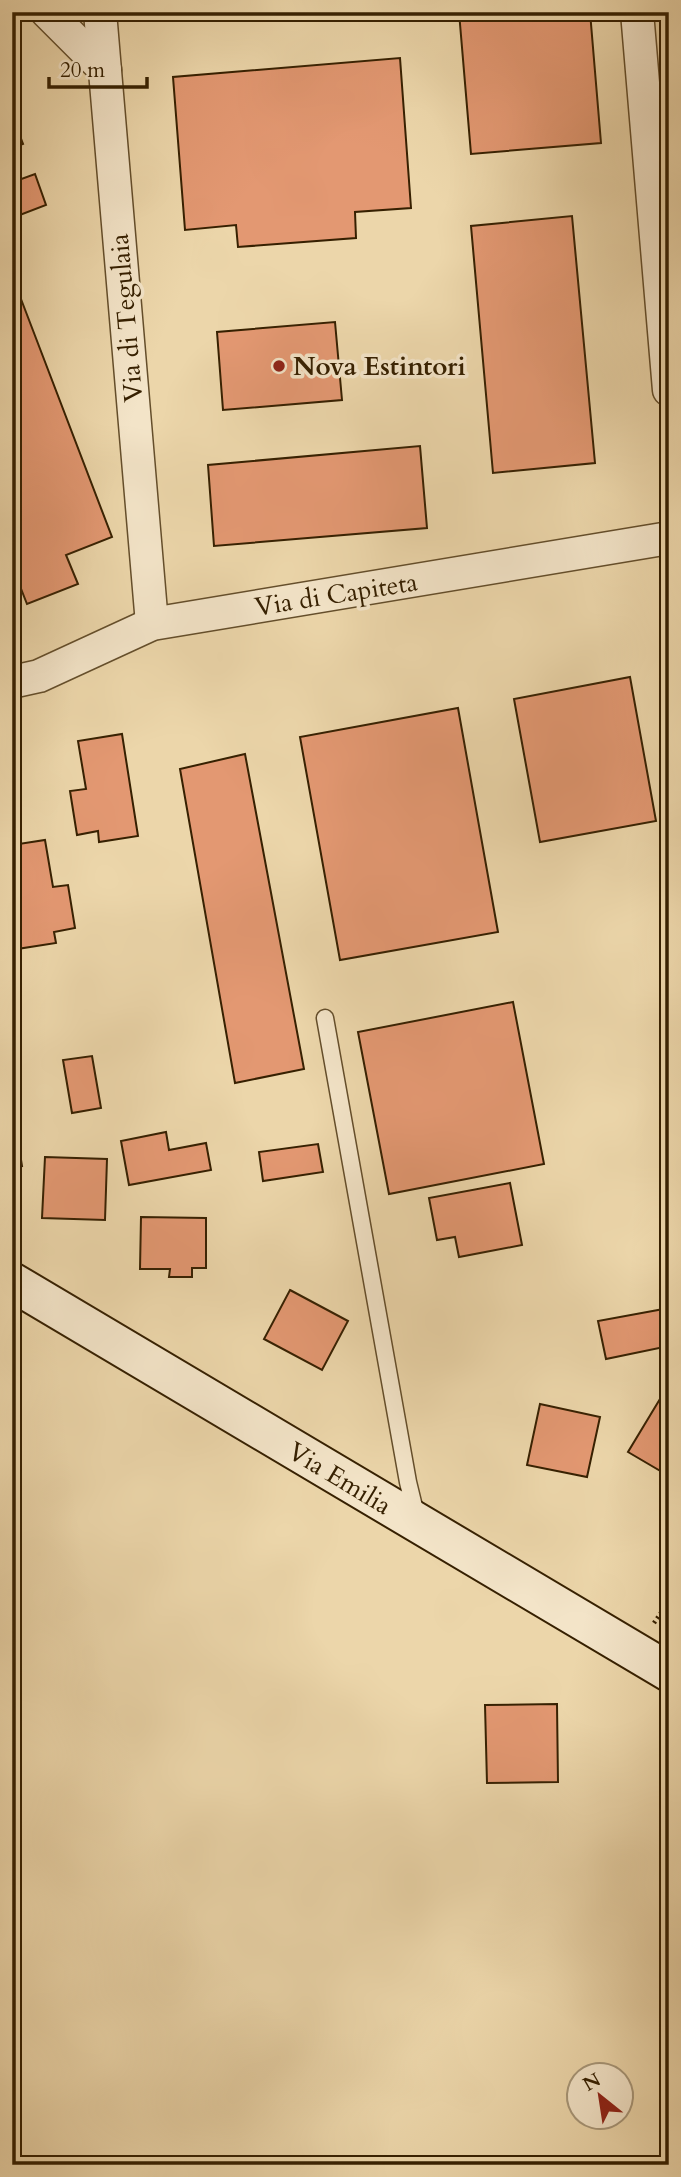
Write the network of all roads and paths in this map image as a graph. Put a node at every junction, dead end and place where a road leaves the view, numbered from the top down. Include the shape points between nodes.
1 (47, 12) edge
2 (100, 12) edge
3 (637, 12) edge
4 (105, 70) junction
5 (669, 390) edge
6 (669, 538) edge
7 (152, 624) junction
8 (12, 682) edge
9 (325, 1017) dead end
10 (12, 1282) edge
11 (418, 1524) junction
12 (669, 1672) edge

1 - 4 street
2 - 4 street, Via di Tegulaia
3 - 5 street
4 - 7 street, Via di Tegulaia
6 - 7 street, Via di Capiteta
7 - 8 street, Via di Capiteta via 39,676
9 - 11 lane
10 - 11 main road, Via Emilia
11 - 12 main road, Via Emilia

